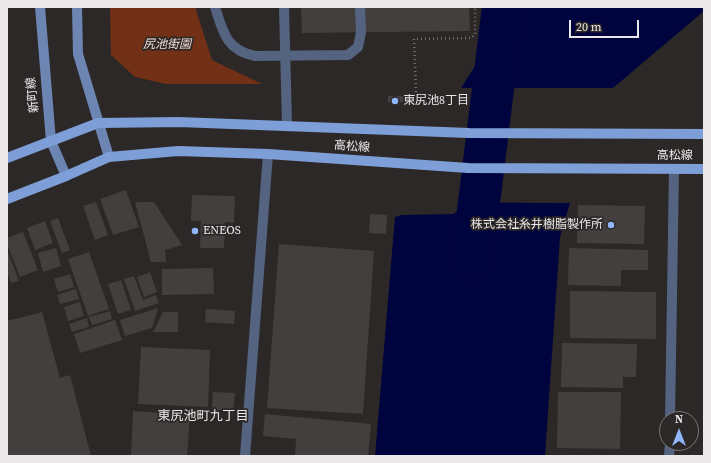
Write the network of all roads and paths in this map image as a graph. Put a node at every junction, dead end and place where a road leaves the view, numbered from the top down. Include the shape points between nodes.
1 (40, 7) edge
2 (77, 7) edge
3 (215, 7) edge
4 (284, 7) edge
5 (360, 7) edge
6 (475, 7) edge
7 (416, 92) dead end
8 (98, 123) junction
9 (286, 125) junction
10 (704, 134) edge
11 (51, 141) junction
12 (268, 154) junction
13 (7, 158) edge
14 (109, 158) junction
15 (674, 169) junction
16 (704, 169) edge
17 (66, 176) junction
18 (7, 199) edge
19 (670, 411) edge
20 (245, 456) edge

1 - 11 street, 新町線
2 - 8 street via 78,54
3 - 5 street, bridge via 224,36 234,49 255,56 348,54 358,47 361,32
4 - 9 street
6 - 7 path via 475,34 471,38 414,39
8 - 9 main road, 高松線
8 - 11 main road, 高松線
8 - 14 street
9 - 10 main road, 高松線 via 469,133
11 - 13 main road, 高松線
11 - 17 street, 新町線
12 - 14 main road, 高松線 via 178,151
12 - 15 main road, 高松線 via 468,168
12 - 20 street
14 - 17 main road, 高松線
15 - 16 main road, 高松線
15 - 19 street
17 - 18 main road, 高松線

